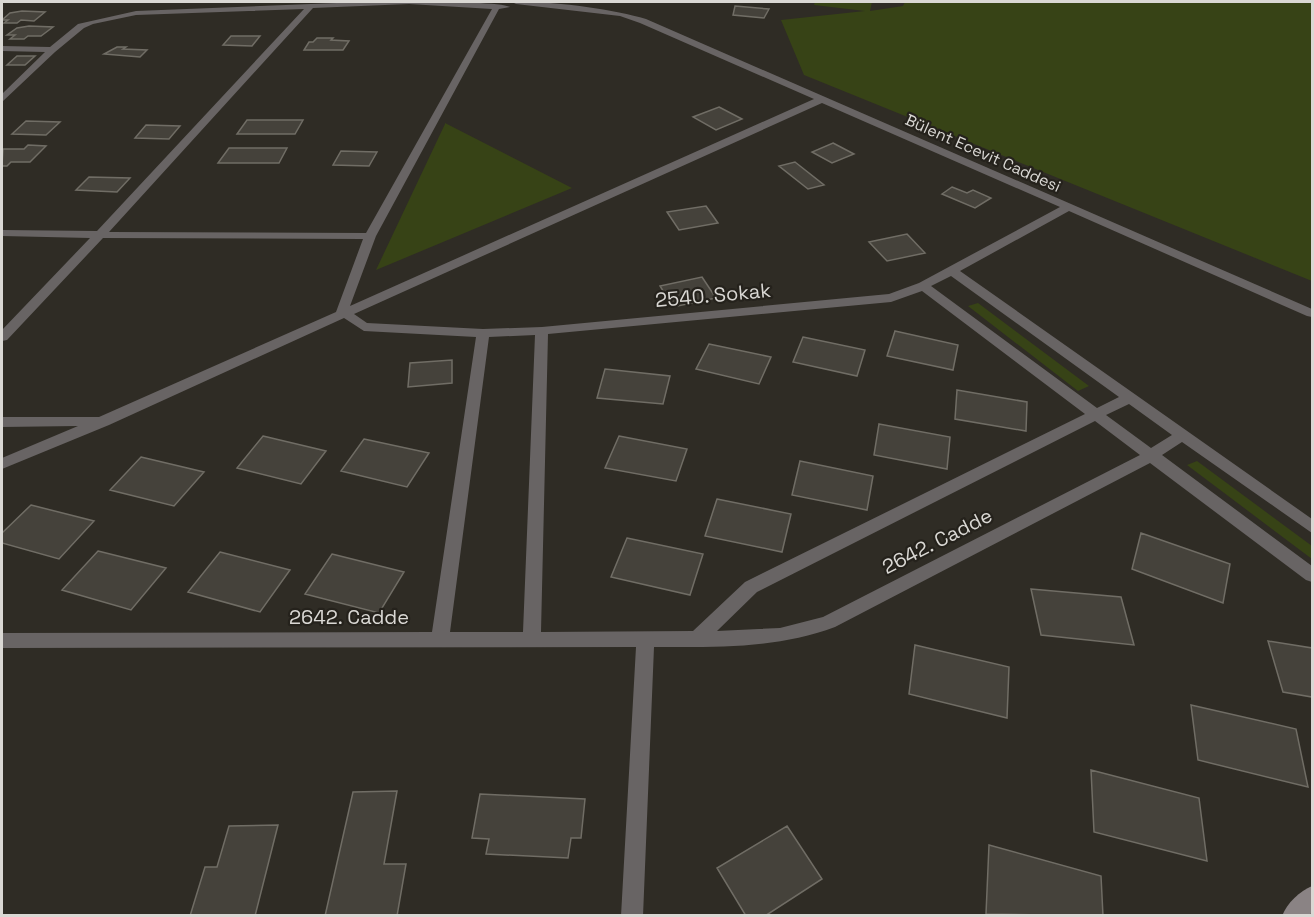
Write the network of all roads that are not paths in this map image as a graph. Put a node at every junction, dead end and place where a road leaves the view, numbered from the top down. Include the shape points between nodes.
1 (516, 2) edge
2 (602, 2) edge
3 (621, 2) edge
4 (312, 4) junction
5 (497, 6) junction
6 (618, 12) junction
7 (686, 39) junction
8 (2, 48) edge
9 (52, 50) junction
10 (2, 99) edge
11 (822, 99) junction
12 (1068, 207) junction
13 (2, 233) edge
14 (100, 235) junction
15 (370, 236) junction
16 (951, 270) junction
17 (923, 286) junction
18 (1312, 313) edge
19 (344, 314) junction
20 (542, 331) junction
21 (483, 333) junction
22 (2, 337) edge
23 (1130, 397) junction
24 (1097, 415) junction
25 (104, 421) junction
26 (2, 422) edge
27 (1183, 435) junction
28 (1151, 455) junction
29 (2, 464) edge
30 (1312, 528) edge
31 (1312, 575) edge
32 (532, 638) junction
33 (440, 639) junction
34 (645, 639) junction
35 (697, 639) junction
36 (2, 641) edge
37 (1312, 897) edge
38 (632, 915) edge
39 (1293, 915) edge

1 - 6 street
2 - 6 street
3 - 6 street
4 - 5 street via 409,2
4 - 9 street via 109,17 81,26
4 - 14 street
5 - 7 street via 605,18
5 - 15 street
6 - 7 street, Bülent Ecevit Caddesi
7 - 11 street, Bülent Ecevit Caddesi
8 - 9 street
9 - 10 street
11 - 12 street, Bülent Ecevit Caddesi
11 - 19 street
12 - 16 street, 2540. Sokak
12 - 18 street, Bülent Ecevit Caddesi
13 - 14 street
14 - 15 street
14 - 22 street
15 - 19 street
16 - 17 street, 2540. Sokak
16 - 23 street
17 - 20 street, 2540. Sokak via 891,298
17 - 24 street
19 - 21 street, 2540. Sokak via 364,327
19 - 25 street
20 - 21 street, 2540. Sokak
20 - 32 street
21 - 33 street
23 - 24 street, 2642. Cadde
23 - 27 street
24 - 28 street
24 - 35 street, 2642. Cadde via 751,586
25 - 26 street
25 - 29 street
27 - 28 street, 2642. Cadde
27 - 30 street
28 - 31 street
28 - 35 street, 2642. Cadde via 806,632 784,637
32 - 33 street, 2642. Cadde
32 - 34 street, 2642. Cadde
33 - 36 street, 2642. Cadde
34 - 35 street, 2642. Cadde
34 - 38 street
37 - 39 main road

